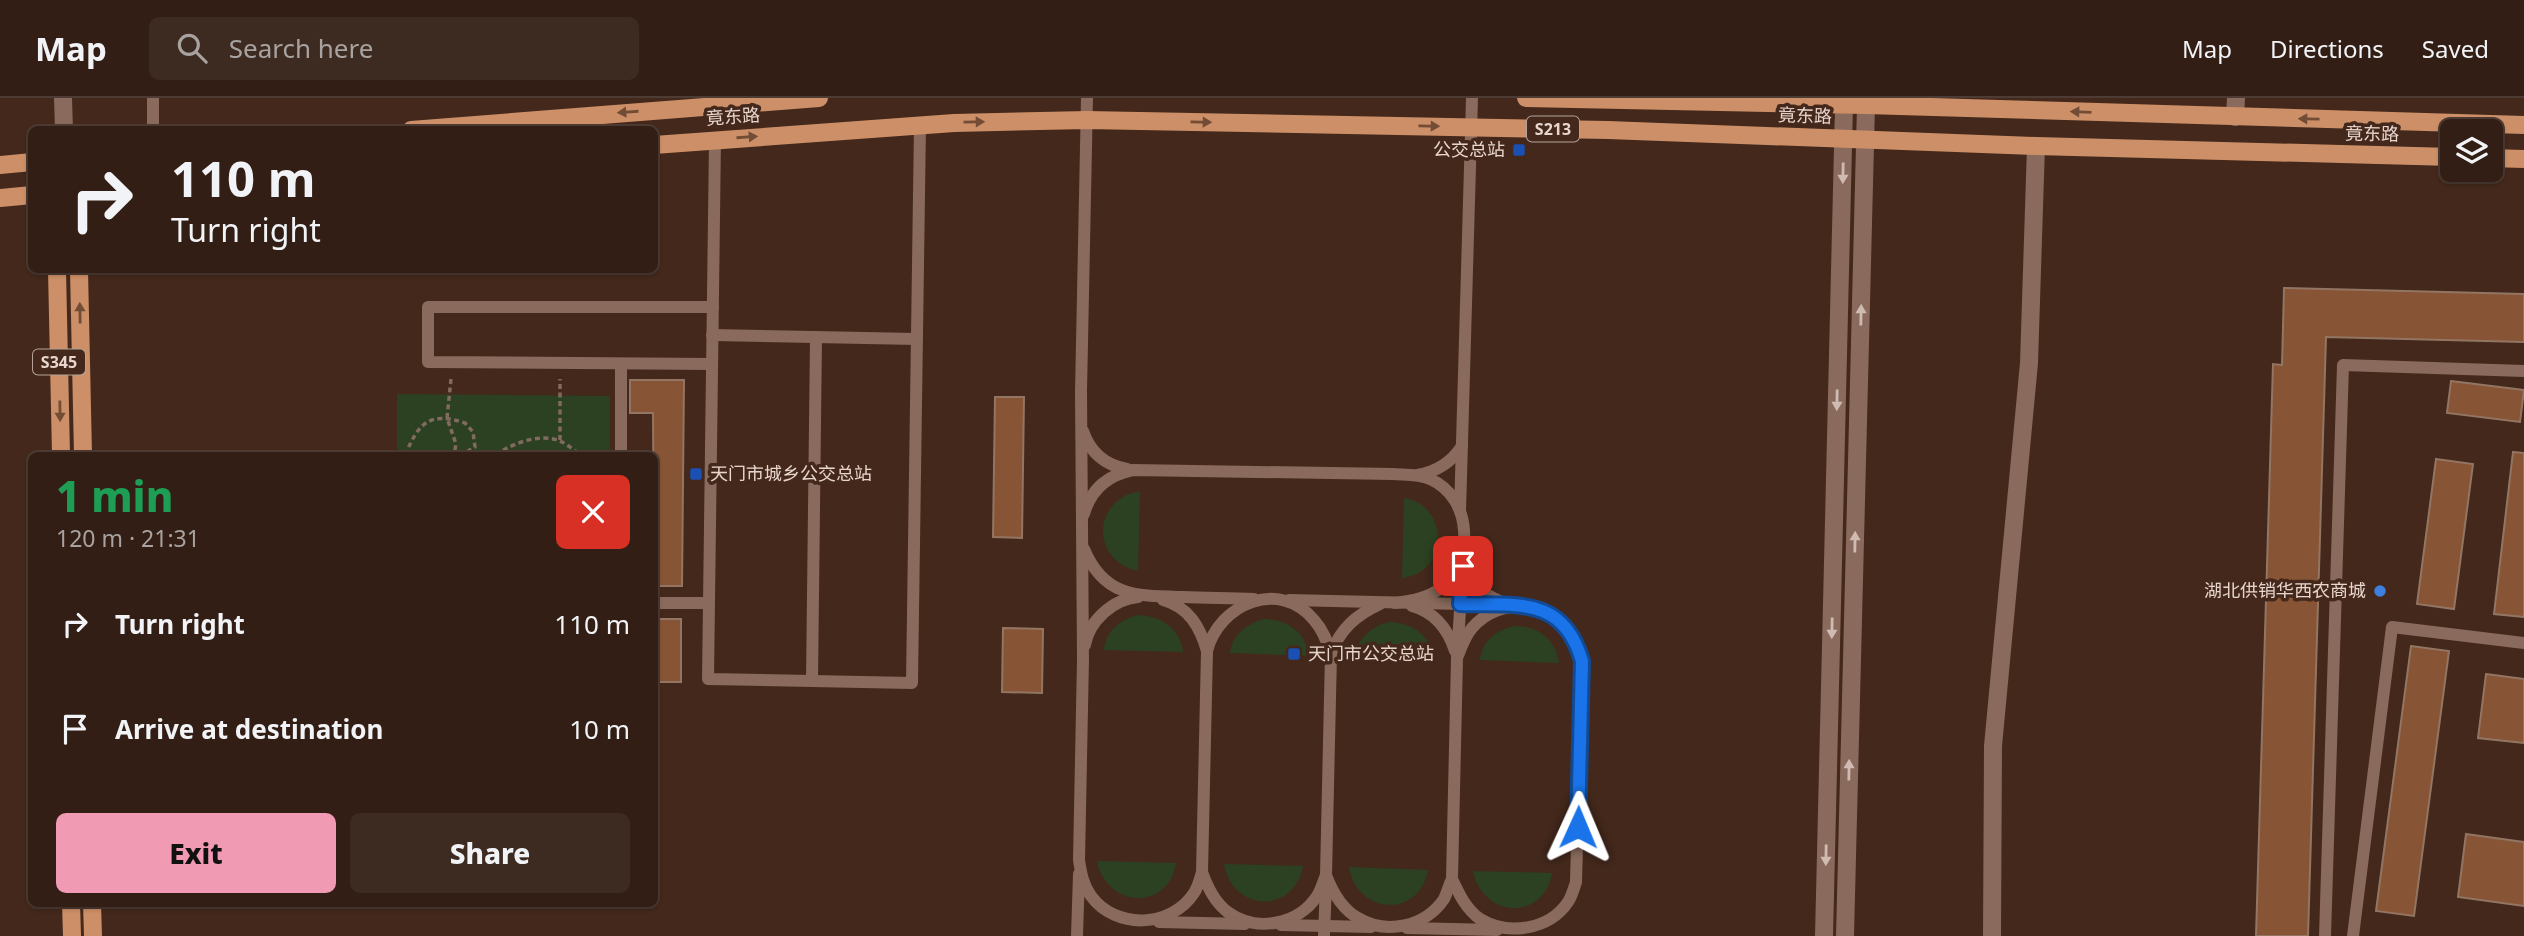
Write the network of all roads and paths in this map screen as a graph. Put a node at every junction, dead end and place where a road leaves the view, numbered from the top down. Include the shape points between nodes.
1 (63, 98) edge
2 (153, 98) edge
3 (818, 98) edge
4 (1087, 98) edge
5 (1472, 98) edge
6 (1526, 98) edge
7 (2236, 98) edge
8 (1608, 99) edge
9 (714, 102) edge
10 (1844, 104) junction
11 (1866, 105) junction
12 (2235, 117) junction
13 (1087, 120) junction
14 (920, 125) junction
15 (2524, 125) edge
16 (64, 126) edge
17 (153, 126) edge
18 (454, 126) edge
19 (1471, 127) junction
20 (1843, 138) junction
21 (1865, 138) junction
22 (715, 140) junction
23 (658, 145) edge
24 (2036, 146) junction
25 (2440, 157) edge
26 (2503, 158) edge
27 (2524, 159) edge
28 (28, 162) edge
29 (0, 165) edge
30 (28, 195) edge
31 (0, 198) edge
32 (57, 273) edge
33 (79, 273) edge
34 (713, 307) junction
35 (712, 335) junction
36 (816, 337) junction
37 (917, 339) junction
38 (451, 362) junction
39 (560, 363) junction
40 (621, 364) junction
41 (712, 364) junction
42 (2524, 371) edge
43 (447, 418) junction
44 (1081, 425) junction
45 (560, 440) junction
46 (1462, 446) junction
47 (61, 452) edge
48 (83, 452) edge
49 (406, 452) edge
50 (455, 452) edge
51 (468, 452) edge
52 (500, 452) edge
53 (577, 452) edge
54 (621, 452) edge
55 (1134, 470) junction
56 (1413, 475) junction
57 (1460, 511) junction
58 (1082, 524) junction
59 (1464, 547) junction
60 (1152, 596) junction
61 (1272, 599) junction
62 (658, 603) edge
63 (709, 603) junction
64 (1395, 603) junction
65 (1460, 604) junction
66 (1527, 606) junction
67 (2524, 643) edge
68 (1207, 651) junction
69 (1331, 654) junction
70 (1457, 658) junction
71 (1083, 659) junction
72 (812, 681) junction
73 (1079, 860) junction
74 (1202, 872) junction
75 (1326, 875) junction
76 (1452, 879) junction
77 (71, 907) edge
78 (92, 907) edge
79 (1144, 921) junction
80 (1268, 924) junction
81 (1394, 928) junction
82 (1324, 931) edge
83 (1518, 931) junction
84 (72, 936) edge
85 (93, 936) edge
86 (1077, 936) edge
87 (1824, 936) edge
88 (1845, 936) edge
89 (1992, 936) edge
90 (2325, 936) edge
91 (2353, 936) edge

1 - 16 street
2 - 17 lane
3 - 9 main road, 竟东路
4 - 13 lane
5 - 19 lane
6 - 8 main road, 竟东路 / S213
7 - 12 street
8 - 10 main road, 竟东路 / S213
9 -> 18 main road, 竟东路
10 - 11 main road, 竟东路 / S213
10 - 20 street
12 -> 11 main road, 竟东路 / S213
11 - 21 street
15 -> 12 main road, 竟东路 / S213
14 -> 13 main road, 竟东路 / S213
13 -> 19 main road, 竟东路 / S213
13 - 44 lane
22 -> 14 main road, 竟东路 / S213
14 - 37 lane
19 - 20 main road, 竟东路 / S213
19 - 46 lane
20 - 21 main road, 竟东路 / S213
20 -> 87 street
21 - 24 main road, 竟东路 / S213
88 -> 21 street
22 - 23 main road, 竟东路 / S213
22 - 34 lane
24 - 25 main road, 竟东路 / S213
24 - 89 street via 2029,363 1993,746
26 - 27 main road
28 - 29 main road
30 - 31 main road
32 -> 47 main road, S345
48 -> 33 main road, S345
34 - 35 lane
34 - 38 lane via 428,307 428,362
35 - 36 lane
35 - 41 lane
36 - 37 lane
36 - 72 lane
37 - 72 lane via 912,683
38 - 39 lane
38 - 43 path
39 - 40 lane
39 - 45 path
40 - 41 lane
40 - 54 lane
41 - 63 lane
42 - 90 lane via 2343,365
43 - 49 path via 425,422
43 - 50 path
43 - 51 path via 465,422 473,432 475,447
44 - 55 lane via 1092,451 1102,460
44 - 58 lane
45 - 52 path via 525,440
45 - 53 path
46 - 56 lane via 1441,467
46 - 57 lane
55 - 56 lane
55 - 58 lane via 1116,474 1099,486 1087,504
56 - 57 lane via 1442,487
57 - 59 lane
58 - 60 lane via 1083,546 1091,566 1105,582 1124,592
58 - 71 lane
59 - 64 lane via 1454,573 1440,589
59 - 65 lane
59 - 66 lane via 1475,586 1487,596
60 - 61 lane
60 - 68 lane via 1189,614
60 - 71 lane via 1112,606 1086,638
61 - 64 lane
61 - 68 lane via 1236,609 1220,623
61 - 69 lane via 1296,605 1313,617
62 - 63 lane
63 - 72 lane via 708,679
64 - 65 lane
64 - 69 lane via 1362,612 1346,626
64 - 70 lane via 1422,609 1439,621
65 - 66 lane
65 - 70 lane
66 - 70 lane via 1506,607 1486,615 1471,629
66 - 83 lane via 1546,611 1563,624 1576,641 1582,661 1578,813 1576,882 1569,901 1538,927
67 - 91 lane via 2392,627
68 - 74 lane
69 - 75 lane
70 - 76 lane
71 - 73 lane
73 - 79 lane via 1091,897 1124,919
73 - 86 lane
74 - 79 lane via 1195,892 1181,907
74 - 80 lane via 1215,900 1230,914
75 - 80 lane via 1305,910
75 - 81 lane via 1341,903 1356,917 1374,926
75 - 82 lane
76 - 81 lane via 1431,914
76 - 83 lane via 1466,906 1480,920
77 - 84 main road
78 - 85 main road
79 - 80 lane
80 - 82 lane
81 - 82 lane
81 - 83 lane

